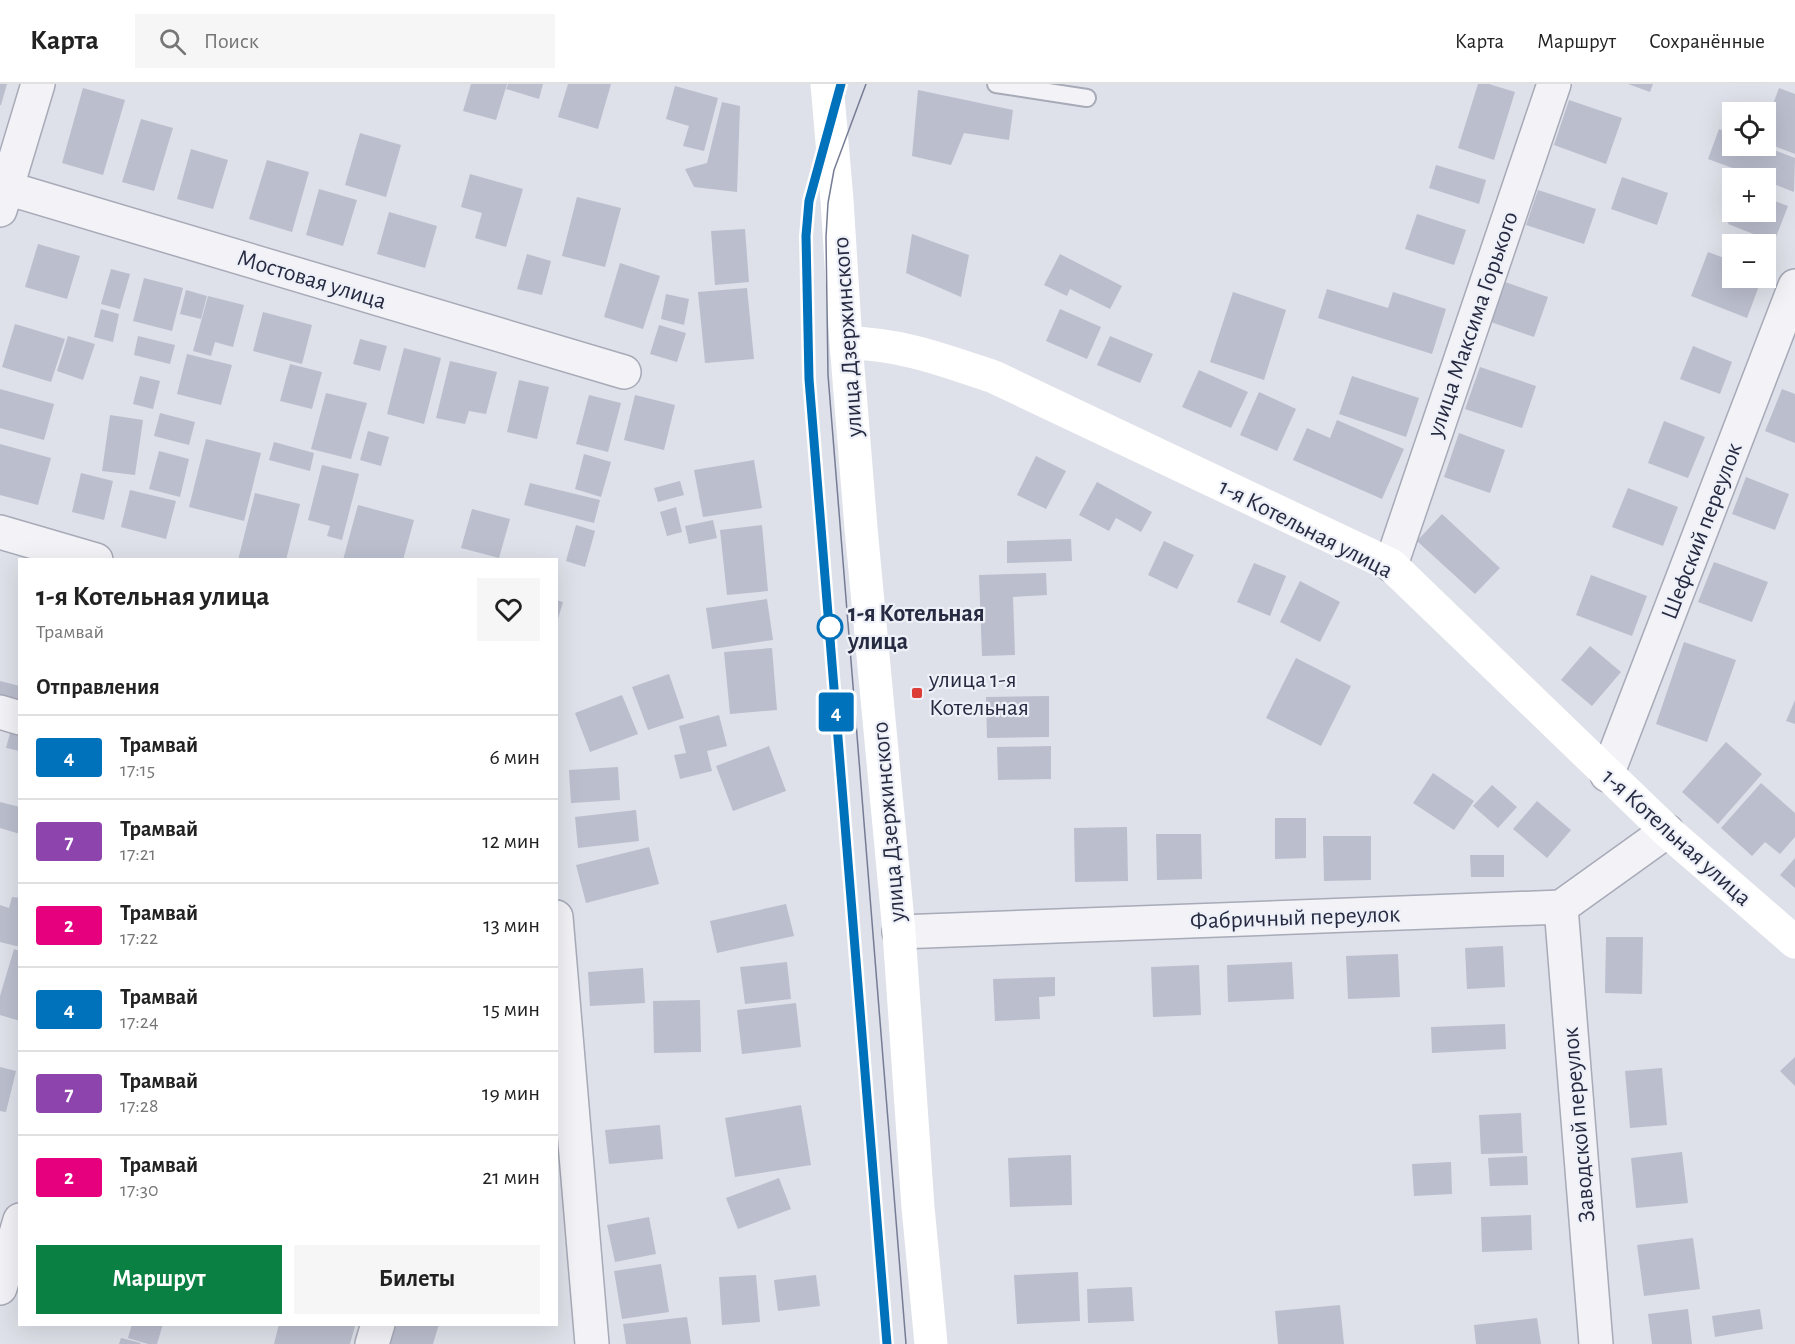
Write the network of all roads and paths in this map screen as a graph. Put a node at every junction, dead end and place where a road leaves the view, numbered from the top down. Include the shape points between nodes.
1 (38, 84) edge
2 (827, 84) edge
3 (996, 84) edge
4 (1554, 84) edge
5 (1087, 98) dead end
6 (2, 195) edge
7 (1795, 286) edge
8 (846, 343) junction
9 (624, 372) dead end
10 (0, 532) edge
11 (89, 558) edge
12 (1391, 565) junction
13 (0, 712) edge
14 (18, 717) edge
15 (1607, 775) junction
16 (1667, 831) junction
17 (1561, 907) junction
18 (899, 932) junction
19 (1795, 942) edge
20 (558, 947) edge
21 (18, 1227) edge
22 (0, 1288) edge
23 (377, 1326) edge
24 (372, 1344) edge
25 (592, 1344) edge
26 (931, 1344) edge
27 (1596, 1344) edge

1 - 6 street
2 - 8 main road, улица Дзержинского
3 - 5 lane
4 - 12 street, улица Максима Горького
6 - 9 street, Мостовая улица
7 - 15 street, Шефский переулок
8 - 12 main road, 1-я Котельная улица via 902,348 994,377
8 - 18 main road, улица Дзержинского
10 - 11 street
12 - 15 main road, 1-я Котельная улица
13 - 14 street
15 - 16 main road, 1-я Котельная улица
16 - 17 street
16 - 19 main road, 1-я Котельная улица
17 - 18 street, Фабричный переулок
17 - 27 street, Заводской переулок
18 - 26 main road, улица Дзержинского
20 - 25 street
21 - 22 street
23 - 24 street

